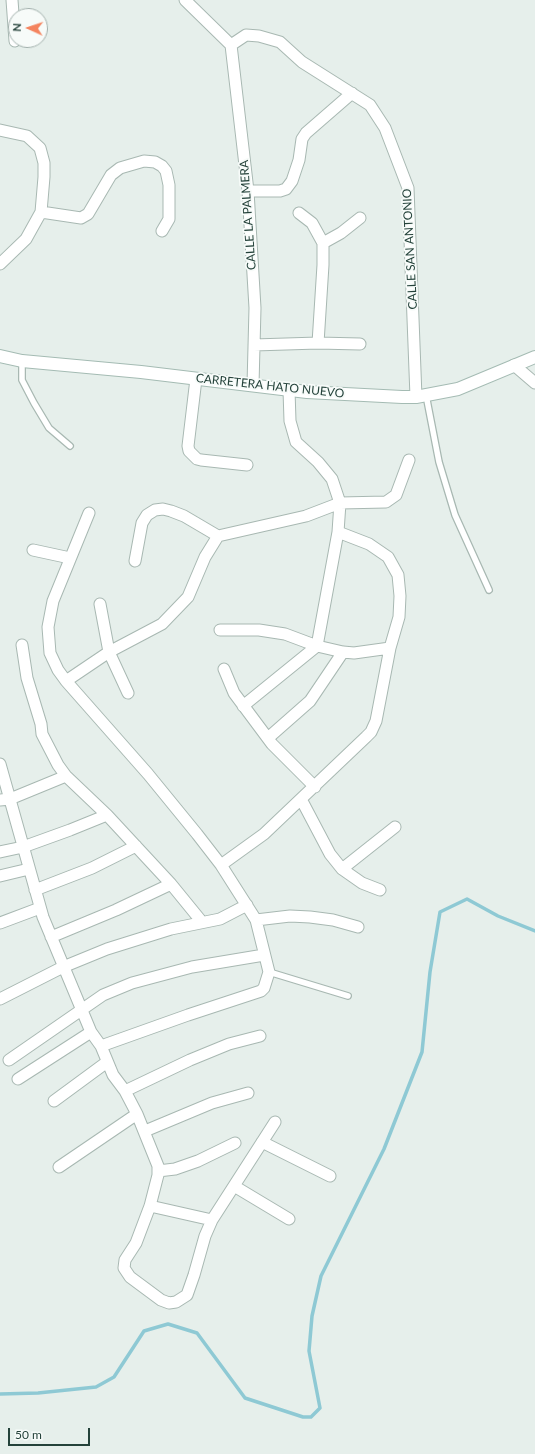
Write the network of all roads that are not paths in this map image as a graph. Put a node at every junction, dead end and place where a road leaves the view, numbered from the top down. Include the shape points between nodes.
1 (185, 0) edge
2 (231, 45) junction
3 (352, 92) junction
4 (0, 130) edge
5 (248, 191) junction
6 (40, 212) junction
7 (299, 213) dead end
8 (360, 218) dead end
9 (162, 231) dead end
10 (323, 244) junction
11 (0, 264) edge
12 (318, 343) junction
13 (360, 344) dead end
14 (254, 345) junction
15 (0, 356) edge
16 (535, 357) edge
17 (22, 361) junction
18 (514, 365) junction
19 (196, 379) junction
20 (535, 383) edge
21 (253, 385) junction
22 (289, 390) junction
23 (421, 396) junction
24 (70, 446) dead end
25 (409, 460) dead end
26 (247, 465) dead end
27 (340, 504) junction
28 (89, 512) dead end
29 (338, 532) junction
30 (218, 536) junction
31 (33, 550) dead end
32 (70, 558) junction
33 (135, 561) dead end
34 (490, 590) dead end
35 (100, 604) dead end
36 (220, 630) dead end
37 (22, 645) dead end
38 (317, 646) junction
39 (390, 648) junction
40 (109, 652) junction
41 (343, 652) junction
42 (224, 669) dead end
43 (66, 681) junction
44 (128, 692) dead end
45 (243, 706) junction
46 (268, 738) junction
47 (0, 764) edge
48 (66, 776) junction
49 (314, 787) junction
50 (301, 799) junction
51 (5, 800) edge
52 (107, 815) junction
53 (395, 828) dead end
54 (136, 846) junction
55 (23, 847) junction
56 (0, 852) edge
57 (221, 866) junction
58 (29, 869) junction
59 (342, 869) junction
60 (0, 876) edge
61 (171, 884) junction
62 (35, 890) junction
63 (380, 890) dead end
64 (246, 905) junction
65 (40, 908) junction
66 (256, 920) junction
67 (202, 922) junction
68 (0, 923) edge
69 (358, 927) dead end
70 (51, 937) junction
71 (264, 955) junction
72 (63, 967) junction
73 (269, 972) junction
74 (348, 996) dead end
75 (0, 999) edge
76 (82, 1010) junction
77 (91, 1032) junction
78 (260, 1036) dead end
79 (101, 1046) junction
80 (9, 1060) dead end
81 (107, 1062) junction
82 (18, 1079) dead end
83 (125, 1091) junction
84 (248, 1093) dead end
85 (54, 1101) dead end
86 (137, 1114) junction
87 (275, 1122) dead end
88 (145, 1131) junction
89 (262, 1142) junction
90 (235, 1143) dead end
91 (59, 1167) dead end
92 (158, 1171) junction
93 (330, 1176) dead end
94 (234, 1186) junction
95 (150, 1206) junction
96 (212, 1220) junction
97 (289, 1220) dead end

1 - 2 street
2 - 3 street, CALLE SAN ANTONIO via 246,36 259,36 280,42 302,62
2 - 5 street, CALLE LA PALMERA
3 - 5 street via 306,133 302,139 292,181 286,189
3 - 23 street, CALLE SAN ANTONIO via 370,105 385,128 408,188
4 - 6 street via 27,136 40,148 44,177
5 - 14 street, CALLE LA PALMERA via 255,308
6 - 9 street via 81,218 88,214 111,175 120,168 144,161 155,162 166,171 169,185 169,219
6 - 11 street via 26,239
7 - 10 street via 312,222
8 - 10 street
10 - 12 street
12 - 13 street
12 - 14 street
14 - 21 street, CALLE LA PALMERA
15 - 17 main road, CARRETERA HATO NUEVO
16 - 18 main road, CARRETERA HATO NUEVO
17 - 19 main road, CARRETERA HATO NUEVO
17 - 24 lane via 22,380 34,403 49,428
18 - 20 street
18 - 23 main road, CARRETERA HATO NUEVO via 458,389
19 - 21 main road, CARRETERA HATO NUEVO
19 - 26 street via 188,446 190,451 196,459
21 - 22 main road, CARRETERA HATO NUEVO
22 - 23 main road, CARRETERA HATO NUEVO
22 - 27 street via 290,421 296,442 332,479
23 - 34 lane via 455,515
25 - 27 street via 396,495 386,502
27 - 29 street
27 - 30 street via 306,516
28 - 32 street
29 - 38 street
29 - 39 street via 369,544 388,557 398,575 399,618
30 - 33 street via 172,511 155,510 147,515 142,523
30 - 40 street via 205,557 188,596 162,624
31 - 32 street
32 - 43 street via 53,601 48,627 50,653
35 - 40 street
36 - 38 street via 259,630 286,634
37 - 48 street via 27,678 42,734
38 - 41 street
38 - 45 street
39 - 41 street
39 - 49 street via 376,721 371,732
40 - 43 street
40 - 44 street
41 - 46 street via 310,701
42 - 45 street via 234,693
43 - 57 street via 153,780
45 - 46 street
46 - 49 street
47 - 51 street
48 - 51 street
48 - 52 street
49 - 50 street
50 - 57 street via 264,834
50 - 59 street via 330,854
51 - 55 street
52 - 54 street
52 - 55 street
53 - 59 street
54 - 61 street
54 - 62 street via 92,868
55 - 56 street
55 - 58 street
57 - 64 street
58 - 60 street
58 - 62 street
59 - 63 street via 362,883
61 - 67 street
61 - 70 street
62 - 65 street
64 - 66 street
64 - 67 street via 220,919
65 - 68 street
65 - 70 street
66 - 69 street via 290,916 333,920
66 - 71 street
67 - 72 street via 107,949
70 - 72 street
71 - 73 street
71 - 76 street via 192,967 132,983 103,995
72 - 75 street
72 - 76 street
73 - 74 lane
73 - 79 street via 261,992
76 - 77 street
76 - 80 street
77 - 79 street
77 - 82 street
78 - 83 street via 229,1044
79 - 81 street
81 - 83 street
81 - 85 street
83 - 86 street
84 - 88 street via 212,1103
86 - 88 street
86 - 91 street
87 - 89 street
88 - 92 street
89 - 93 street
89 - 94 street
90 - 92 street via 198,1162
92 - 95 street
94 - 96 street
94 - 97 street
95 - 96 street
95 - 96 street via 124,1268 130,1277 169,1303 176,1302 186,1295

